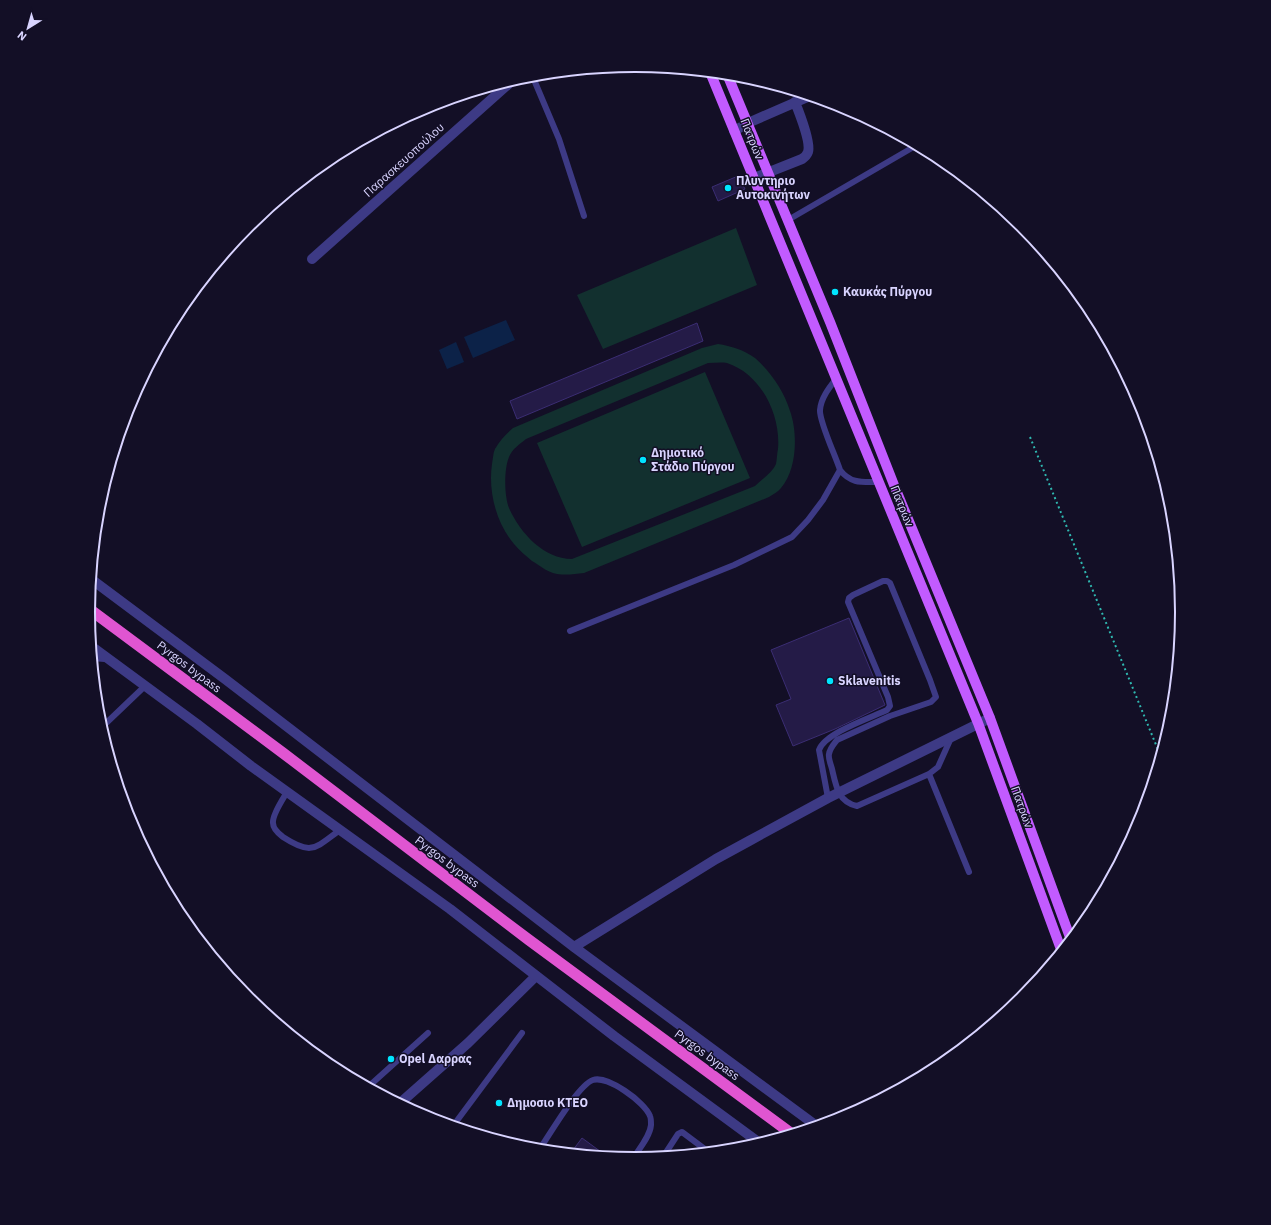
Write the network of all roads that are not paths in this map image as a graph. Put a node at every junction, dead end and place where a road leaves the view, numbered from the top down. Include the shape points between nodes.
1 (712, 78) edge
2 (535, 81) edge
3 (731, 81) edge
4 (503, 88) edge
5 (803, 99) edge
6 (796, 102) junction
7 (748, 123) junction
8 (734, 131) junction
9 (912, 148) edge
10 (768, 172) junction
11 (754, 178) junction
12 (584, 216) dead end
13 (788, 220) junction
14 (312, 260) dead end
15 (836, 379) junction
16 (840, 470) junction
17 (879, 482) junction
18 (919, 545) junction
19 (907, 551) junction
20 (96, 583) edge
21 (95, 613) edge
22 (570, 631) dead end
23 (96, 650) edge
24 (97, 656) edge
25 (105, 657) junction
26 (145, 686) junction
27 (990, 718) junction
28 (106, 723) edge
29 (978, 723) junction
30 (952, 736) junction
31 (929, 774) junction
32 (287, 792) junction
33 (838, 793) junction
34 (828, 798) junction
35 (340, 830) junction
36 (969, 872) dead end
37 (1069, 935) edge
38 (574, 947) junction
39 (1060, 947) edge
40 (536, 976) junction
41 (522, 1033) dead end
42 (428, 1034) dead end
43 (371, 1084) edge
44 (403, 1100) edge
45 (456, 1122) edge
46 (812, 1123) edge
47 (788, 1131) edge
48 (754, 1140) edge
49 (543, 1145) edge
50 (704, 1148) edge
51 (666, 1152) edge
52 (637, 1153) edge

1 - 8 main road, Πατρών
2 - 12 lane via 559,139
3 - 7 main road, Πατρών
4 - 14 street, Παρασκευοπούλου
5 - 6 street
6 - 7 street
6 - 10 street via 805,130 808,152 802,159
7 - 8 street
7 - 10 main road, Πατρών
8 - 11 main road, Πατρών
9 - 13 lane
10 - 11 street
10 - 13 main road, Πατρών
11 - 15 main road, Πατρών
13 - 18 main road, Πατρών
15 - 16 lane via 821,403 820,416
15 - 17 main road, Πατρών
16 - 17 lane via 854,481
16 - 22 lane via 823,500 792,537 734,565
17 - 19 main road, Πατρών
18 - 19 main road
18 - 27 main road, Πατρών
19 - 29 main road, Πατρών
20 - 38 street
21 - 47 highway, Pyrgos bypass
23 - 25 street
24 - 25 street
25 - 26 street
26 - 28 lane
26 - 32 street
27 - 29 street
27 - 37 main road, Πατρών
29 - 30 street
29 - 39 main road, Πατρών
30 - 31 lane via 938,767
30 - 33 street
31 - 33 lane via 857,806 847,802
31 - 36 lane
32 - 35 street
32 - 35 lane via 273,823 281,836 305,849 319,845
33 - 34 street
33 - 34 lane via 829,755 837,740 890,716 931,702 936,697 887,580 853,595 848,602 890,707 835,734 820,745
34 - 38 street via 716,859
35 - 40 street via 450,909
38 - 46 street
40 - 44 street via 468,1043
40 - 48 street
41 - 45 lane
42 - 43 lane
49 - 52 lane via 586,1084 599,1079 617,1086 641,1104 650,1116 649,1134
50 - 51 lane via 682,1132

